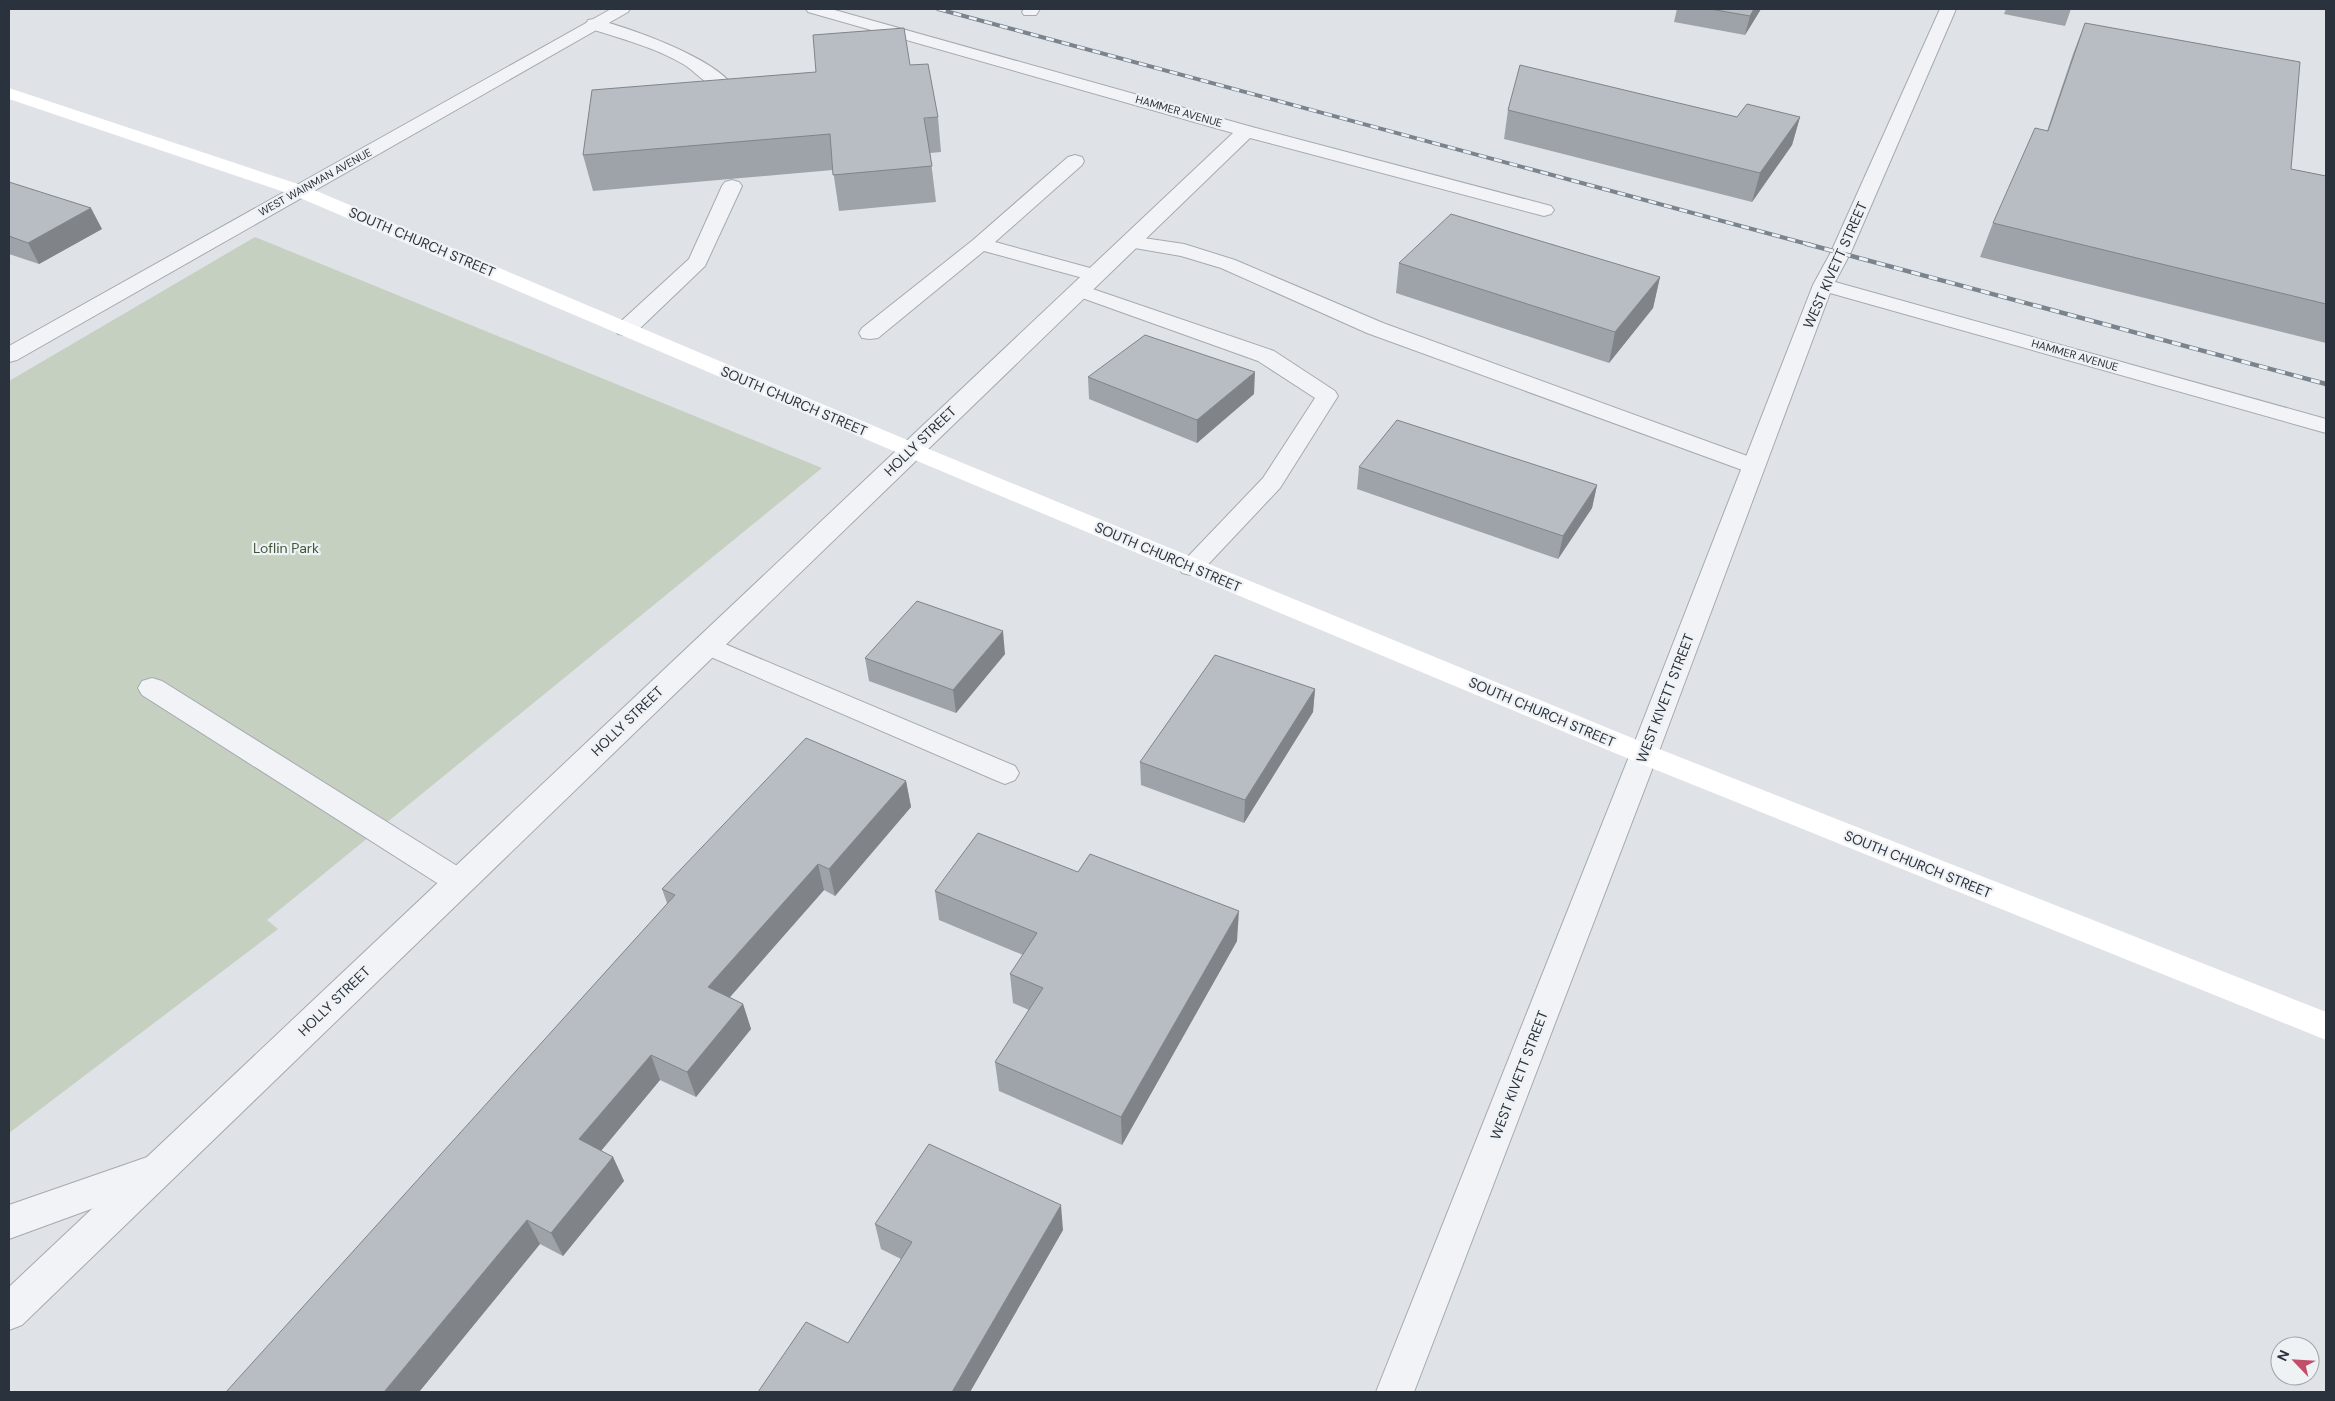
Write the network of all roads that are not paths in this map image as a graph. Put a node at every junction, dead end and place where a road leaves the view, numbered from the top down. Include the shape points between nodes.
1 (622, 9) edge
2 (814, 9) edge
3 (1948, 9) edge
4 (594, 24) junction
5 (723, 85) edge
6 (9, 92) edge
7 (1246, 130) junction
8 (1075, 161) dead end
9 (732, 186) edge
10 (300, 190) junction
11 (1544, 210) dead end
12 (1130, 242) junction
13 (980, 244) junction
14 (1086, 283) junction
15 (1823, 285) junction
16 (626, 329) junction
17 (870, 333) dead end
18 (9, 355) edge
19 (2326, 426) edge
20 (910, 450) junction
21 (1753, 466) junction
22 (1191, 567) junction
23 (706, 646) junction
24 (152, 688) dead end
25 (1644, 754) junction
26 (1005, 773) dead end
27 (459, 882) junction
28 (2326, 1026) edge
29 (158, 1169) junction
30 (9, 1222) edge
31 (9, 1312) edge
32 (1395, 1392) edge

1 - 4 street, WEST WAINMAN AVENUE
2 - 7 street, HAMMER AVENUE
3 - 15 street, WEST KIVETT STREET via 1841,252
4 - 5 street via 689,60
4 - 10 street, WEST WAINMAN AVENUE
6 - 10 street, SOUTH CHURCH STREET
7 - 11 street, HAMMER AVENUE
7 - 12 street, HOLLY STREET
8 - 13 street
9 - 16 street via 698,262
10 - 16 street, SOUTH CHURCH STREET
10 - 18 street, WEST WAINMAN AVENUE
12 - 14 street, HOLLY STREET
12 - 21 street via 1184,250 1228,264 1374,328
13 - 14 street
13 - 17 street
14 - 20 street, HOLLY STREET
14 - 22 street via 1266,356 1327,396 1272,484
15 - 19 street, HAMMER AVENUE
15 - 21 street, WEST KIVETT STREET
16 - 20 street, SOUTH CHURCH STREET
20 - 22 street, SOUTH CHURCH STREET
20 - 23 street, HOLLY STREET
21 - 25 street, WEST KIVETT STREET
22 - 25 street, SOUTH CHURCH STREET
23 - 26 street
23 - 27 street, HOLLY STREET
24 - 27 street
25 - 28 street, SOUTH CHURCH STREET
25 - 32 street, WEST KIVETT STREET
27 - 29 street, HOLLY STREET
29 - 30 street
29 - 31 street, HOLLY STREET

